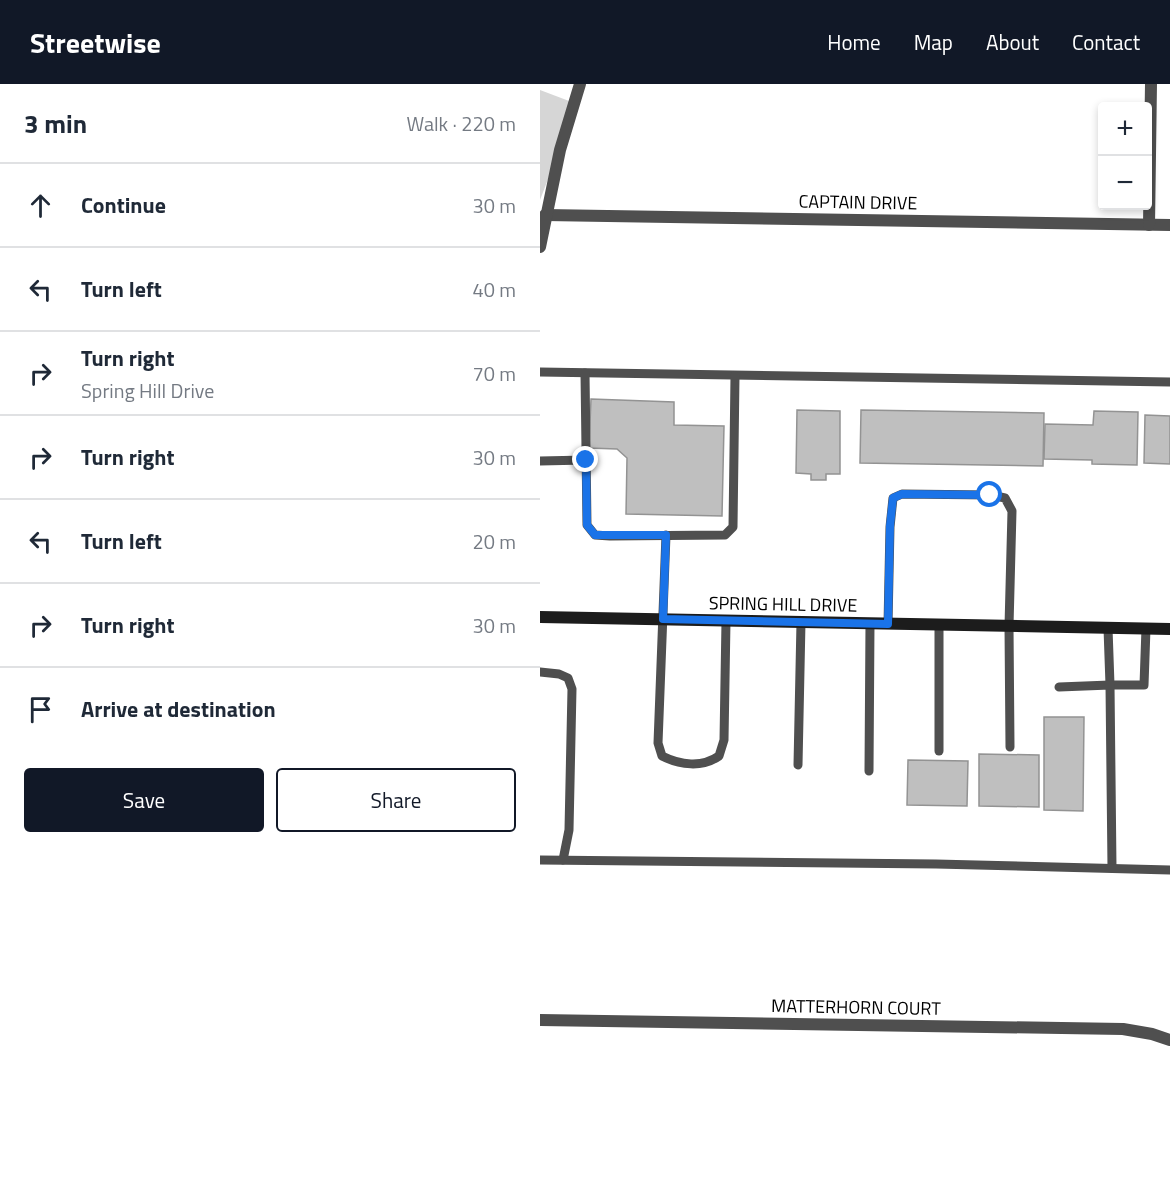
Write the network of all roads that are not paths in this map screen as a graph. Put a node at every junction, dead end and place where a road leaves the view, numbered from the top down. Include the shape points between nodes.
1 (580, 84) edge
2 (1151, 84) edge
3 (545, 215) junction
4 (1149, 225) junction
5 (1170, 225) edge
6 (540, 247) edge
7 (540, 372) edge
8 (585, 373) junction
9 (735, 375) junction
10 (1170, 382) edge
11 (586, 460) junction
12 (540, 461) edge
13 (666, 535) junction
14 (540, 617) edge
15 (663, 619) junction
16 (726, 621) junction
17 (801, 622) junction
18 (870, 623) junction
19 (888, 624) junction
20 (939, 624) junction
21 (1010, 626) junction
22 (1108, 628) junction
23 (1146, 628) junction
24 (1170, 629) edge
25 (540, 672) edge
26 (1110, 685) junction
27 (1059, 687) dead end
28 (1010, 747) dead end
29 (939, 751) dead end
30 (798, 765) dead end
31 (869, 771) dead end
32 (540, 860) edge
33 (563, 860) junction
34 (1112, 868) junction
35 (1170, 870) edge
36 (540, 1020) edge
37 (1170, 1040) edge

1 - 3 street
2 - 4 street
3 - 4 street, CAPTAIN DRIVE
3 - 6 street
4 - 5 street, CAPTAIN DRIVE
7 - 8 lane
8 - 9 lane
8 - 11 lane
9 - 10 lane
9 - 13 lane via 733,527 724,535
11 - 12 lane
11 - 13 lane via 587,525 595,535
13 - 15 lane
14 - 15 main road, SPRING HILL DRIVE
15 - 16 main road, SPRING HILL DRIVE
15 - 16 lane via 658,743 662,756 675,763 709,763 719,756 724,740
16 - 17 main road, SPRING HILL DRIVE
17 - 18 main road, SPRING HILL DRIVE
17 - 30 lane
18 - 19 main road, SPRING HILL DRIVE
18 - 31 lane
19 - 20 main road, SPRING HILL DRIVE
19 - 21 lane via 893,498 902,494 990,495 1005,498 1012,511
20 - 21 main road, SPRING HILL DRIVE
20 - 29 lane
21 - 22 main road, SPRING HILL DRIVE
21 - 28 lane
22 - 23 main road, SPRING HILL DRIVE
22 - 26 lane
23 - 24 main road, SPRING HILL DRIVE
23 - 26 lane via 1144,685
25 - 33 lane via 568,678 572,688 569,830
26 - 27 lane
26 - 34 lane
32 - 33 lane
33 - 34 lane
34 - 35 lane
36 - 37 street, MATTERHORN COURT via 1123,1029

